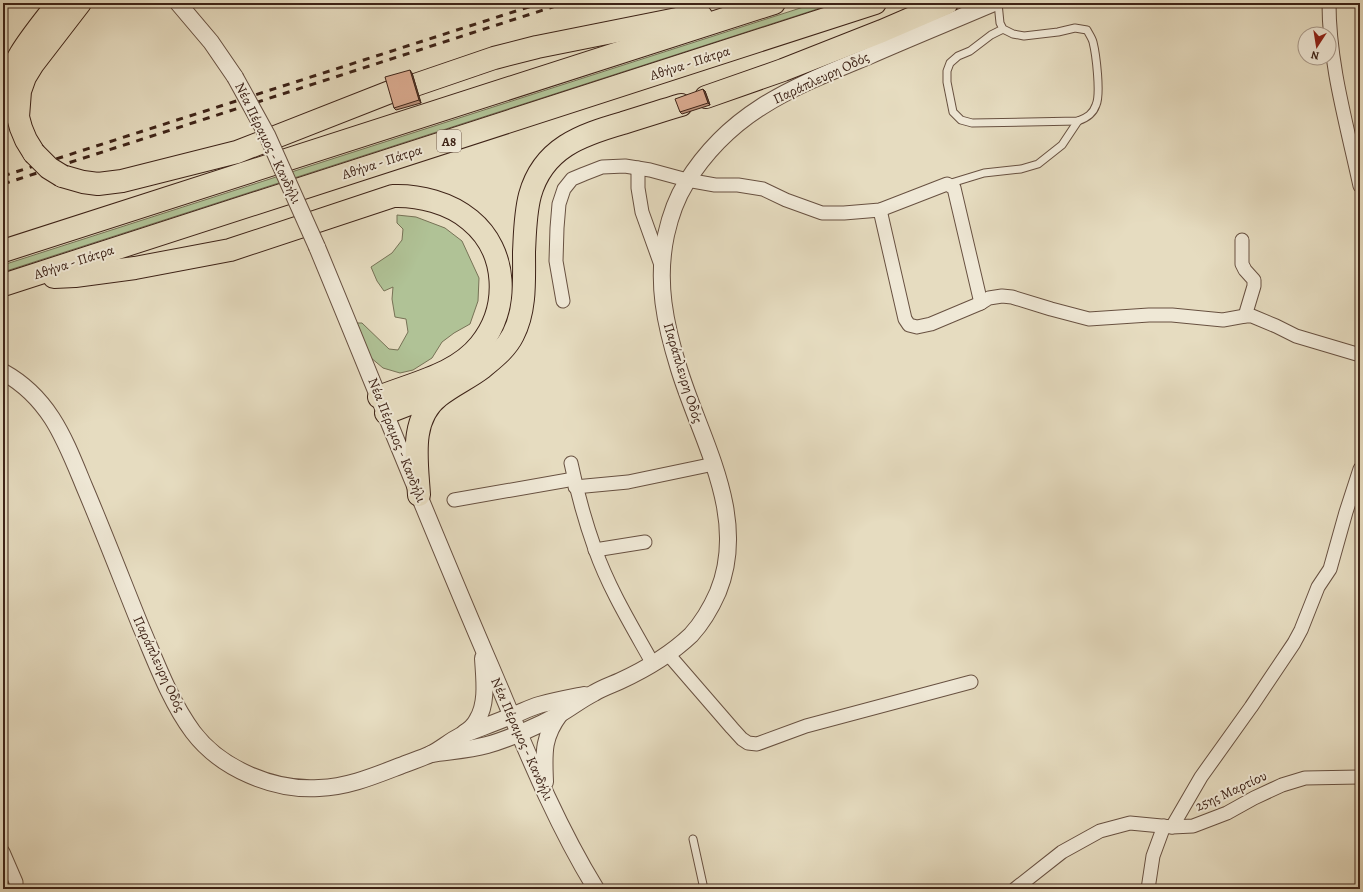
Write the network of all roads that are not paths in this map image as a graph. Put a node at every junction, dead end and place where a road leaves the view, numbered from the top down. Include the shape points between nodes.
1 (58, 3) edge
2 (80, 3) edge
3 (178, 3) edge
4 (774, 3) edge
5 (875, 3) edge
6 (947, 3) edge
7 (994, 3) edge
8 (998, 3) edge
9 (1329, 3) edge
10 (744, 12) junction
11 (1003, 29) junction
12 (415, 85) edge
13 (390, 92) edge
14 (3, 97) edge
15 (706, 97) edge
16 (681, 105) edge
17 (1078, 122) junction
18 (638, 168) junction
19 (687, 180) junction
20 (947, 184) junction
21 (1360, 186) edge
22 (880, 210) junction
23 (1242, 240) dead end
24 (3, 251) edge
25 (661, 265) junction
26 (13, 282) edge
27 (563, 301) dead end
28 (981, 303) junction
29 (1245, 316) junction
30 (1360, 355) edge
31 (3, 372) edge
32 (448, 389) junction
33 (382, 405) junction
34 (570, 463) dead end
35 (714, 464) junction
36 (1360, 469) edge
37 (574, 483) junction
38 (419, 495) junction
39 (454, 500) dead end
40 (645, 542) dead end
41 (595, 550) junction
42 (483, 648) junction
43 (668, 654) junction
44 (653, 664) junction
45 (971, 682) dead end
46 (593, 693) junction
47 (560, 714) junction
48 (512, 716) junction
49 (519, 733) junction
50 (459, 737) junction
51 (431, 754) junction
52 (1360, 777) edge
53 (545, 792) junction
54 (1168, 827) junction
55 (693, 839) dead end
56 (3, 852) edge
57 (16, 889) edge
58 (596, 889) edge
59 (704, 889) edge
60 (1015, 889) edge
61 (1148, 889) edge

1 - 14 highway via 14,65
2 - 13 highway, bridge via 33,64 25,76 20,91 18,117 24,134 34,153 49,168 62,176 98,184 122,182 237,152
3 - 33 street, Νέα Πέραμος - Κανδήλι, bridge via 211,42 235,77 267,135 317,247
4 - 10 highway, Α8
5 - 26 highway, Αθήνα - Πάτρα / Α8
6 - 15 highway via 868,37
7 - 19 street, Παράπλευρη Οδός via 778,96 722,136
8 - 11 lane
9 - 21 street via 1332,59
10 - 12 highway via 677,19 537,47 494,58
10 - 24 highway, Α8
11 - 17 lane via 1024,36 1075,28 1088,30 1093,42 1097,104 1087,119
11 - 17 lane via 950,63 947,82 953,112 961,120 972,123
16 - 32 highway via 577,138 549,159 535,184 528,207 523,301 514,335 493,360
17 - 20 lane via 1062,145 1038,164 1021,169 984,173
18 - 19 street
18 - 25 street via 642,212
18 - 27 street via 602,167 572,180 564,189 559,204 556,248
19 - 22 street via 763,189 822,213
19 - 25 street, Παράπλευρη Οδός via 670,219
20 - 22 street
20 - 28 street via 954,188
22 - 28 street via 905,319 909,325 918,327 931,324
23 - 29 street via 1242,264 1254,280
25 - 35 street, Παράπλευρη Οδός via 663,303 672,347
26 - 33 highway via 106,272 230,250 394,196 414,197 445,206 470,219 495,254 501,283 497,311 487,335 468,357 455,367
28 - 29 street via 989,298 1012,297 1089,319 1172,315 1223,320
29 - 30 street via 1258,318 1303,338
31 - 51 street, Παράπλευρη Οδός via 33,394 58,426 172,696 194,733 206,746 252,776 272,783 317,789 360,781
32 - 33 highway
32 - 38 highway via 429,406 417,435
33 - 38 street, Νέα Πέραμος - Κανδήλι
34 - 37 street
35 - 37 street via 628,482
35 - 43 street, Παράπλευρη Οδός via 728,524 725,572 713,604 704,618 692,633
36 - 54 street via 1330,569 1318,587 1294,644
37 - 39 street
37 - 41 street
38 - 42 street, Νέα Πέραμος - Κανδήλι
40 - 41 street
41 - 44 street via 621,606
42 - 48 street, Νέα Πέραμος - Κανδήλι
42 - 50 street via 482,710 478,720
43 - 44 street, Παράπλευρη Οδός
43 - 45 street via 742,739 757,744 806,726
44 - 46 street, Παράπλευρη Οδός
46 - 47 street, Παράπλευρη Οδός
46 - 48 street, Παράπλευρη Οδός via 538,705
47 - 49 street, Παράπλευρη Οδός
47 - 53 street via 547,735 544,759
48 - 49 street, Νέα Πέραμος - Κανδήλι
48 - 50 street, Παράπλευρη Οδός
49 - 51 street, Παράπλευρη Οδός via 486,745
49 - 53 street, Νέα Πέραμος - Κανδήλι
50 - 51 street, Παράπλευρη Οδός
52 - 54 street, 25ης Μαρτίου via 1305,778 1282,785 1210,821 1193,826
53 - 58 street, Νέα Πέραμος - Κανδήλι via 565,835
54 - 60 street, 25ης Μαρτίου via 1130,823 1100,831 1062,852
54 - 61 street via 1153,856
55 - 59 lane
56 - 57 street via 16,882

